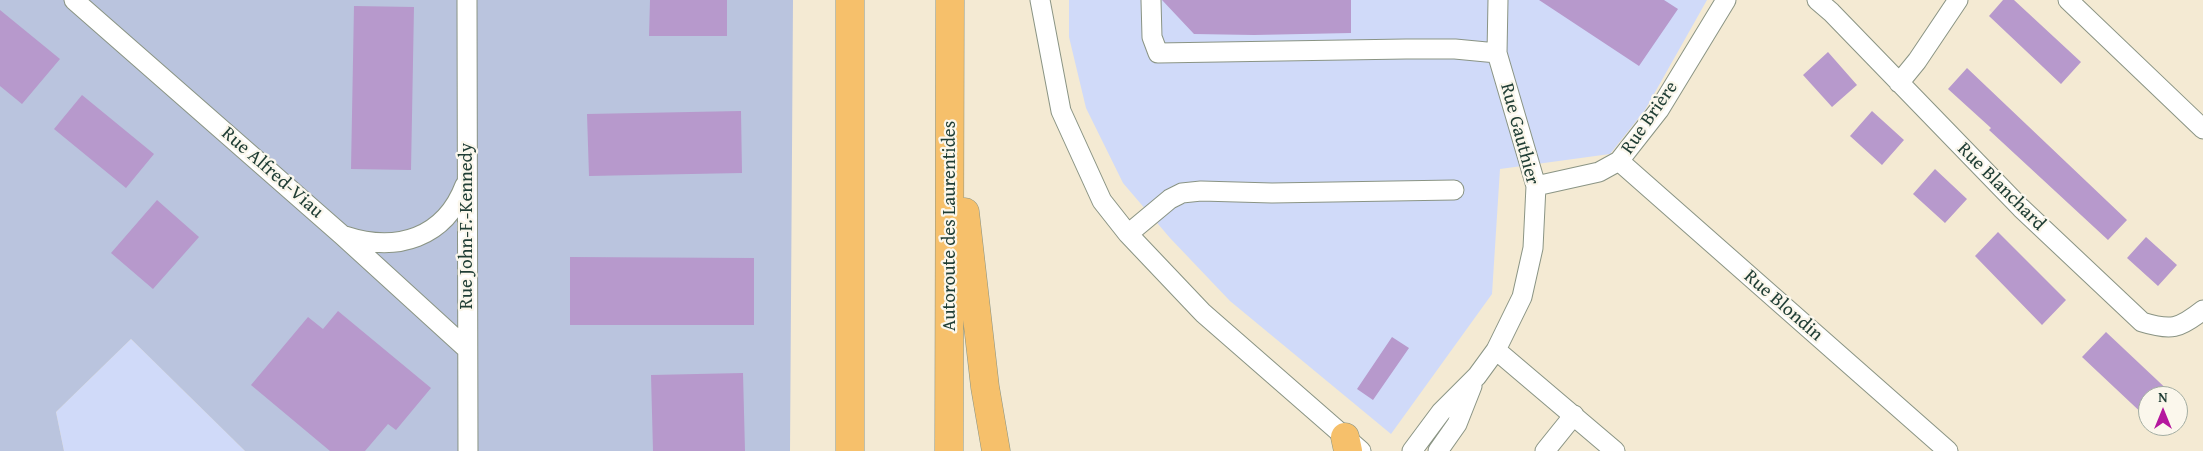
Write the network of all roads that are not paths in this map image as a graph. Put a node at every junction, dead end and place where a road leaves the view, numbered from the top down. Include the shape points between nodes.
1 (74, 0) edge
2 (467, 0) edge
3 (850, 0) edge
4 (950, 0) edge
5 (1040, 0) edge
6 (1151, 0) edge
7 (1498, 0) edge
8 (1726, 0) edge
9 (1817, 0) edge
10 (1958, 0) edge
11 (2068, 0) edge
12 (1497, 53) junction
13 (1899, 83) junction
14 (950, 86) junction
15 (2203, 129) edge
16 (1619, 161) junction
17 (467, 180) junction
18 (1536, 186) junction
19 (1454, 190) dead end
20 (1128, 234) junction
21 (342, 235) junction
22 (2203, 310) edge
23 (467, 349) junction
24 (1496, 350) junction
25 (1477, 376) junction
26 (1574, 415) junction
27 (1352, 446) edge
28 (468, 451) edge
29 (850, 451) edge
30 (949, 451) edge
31 (996, 451) edge
32 (1412, 451) edge
33 (1438, 451) edge
34 (1545, 451) edge
35 (1615, 451) edge
36 (1948, 451) edge

1 - 21 street, Rue Alfred-Viau
2 - 17 street, Rue John-F.-Kennedy
3 - 29 highway
4 - 14 highway, Autoroute des Laurentides
5 - 20 street via 1061,111 1102,201
6 - 12 street via 1152,37 1158,53 1455,49
7 - 12 street, Rue Gauthier
8 - 16 street, Rue Brière via 1659,110
9 - 13 street, Rue Blanchard
10 - 13 street
11 - 15 street
12 - 18 street, Rue Gauthier
13 - 22 street, Rue Blanchard via 2020,208 2142,322 2163,329 2186,323
14 - 30 highway, Autoroute des Laurentides
14 - 31 highway via 985,387
16 - 18 street, Rue Brière via 1599,172
16 - 36 street, Rue Blondin
17 - 21 street via 447,218 429,233 385,243 366,243
17 - 23 street, Rue John-F.-Kennedy
18 - 24 street, Rue Gauthier via 1533,248 1522,297
19 - 20 street via 1182,193
20 - 27 street via 1203,313
21 - 23 street, Rue Alfred-Viau
23 - 28 street, Rue John-F.-Kennedy
24 - 25 street, Rue Gauthier
24 - 26 street
25 - 32 street, Rue Gauthier via 1441,412
25 - 33 street, Rue Gauthier via 1457,424
26 - 34 street
26 - 35 street

